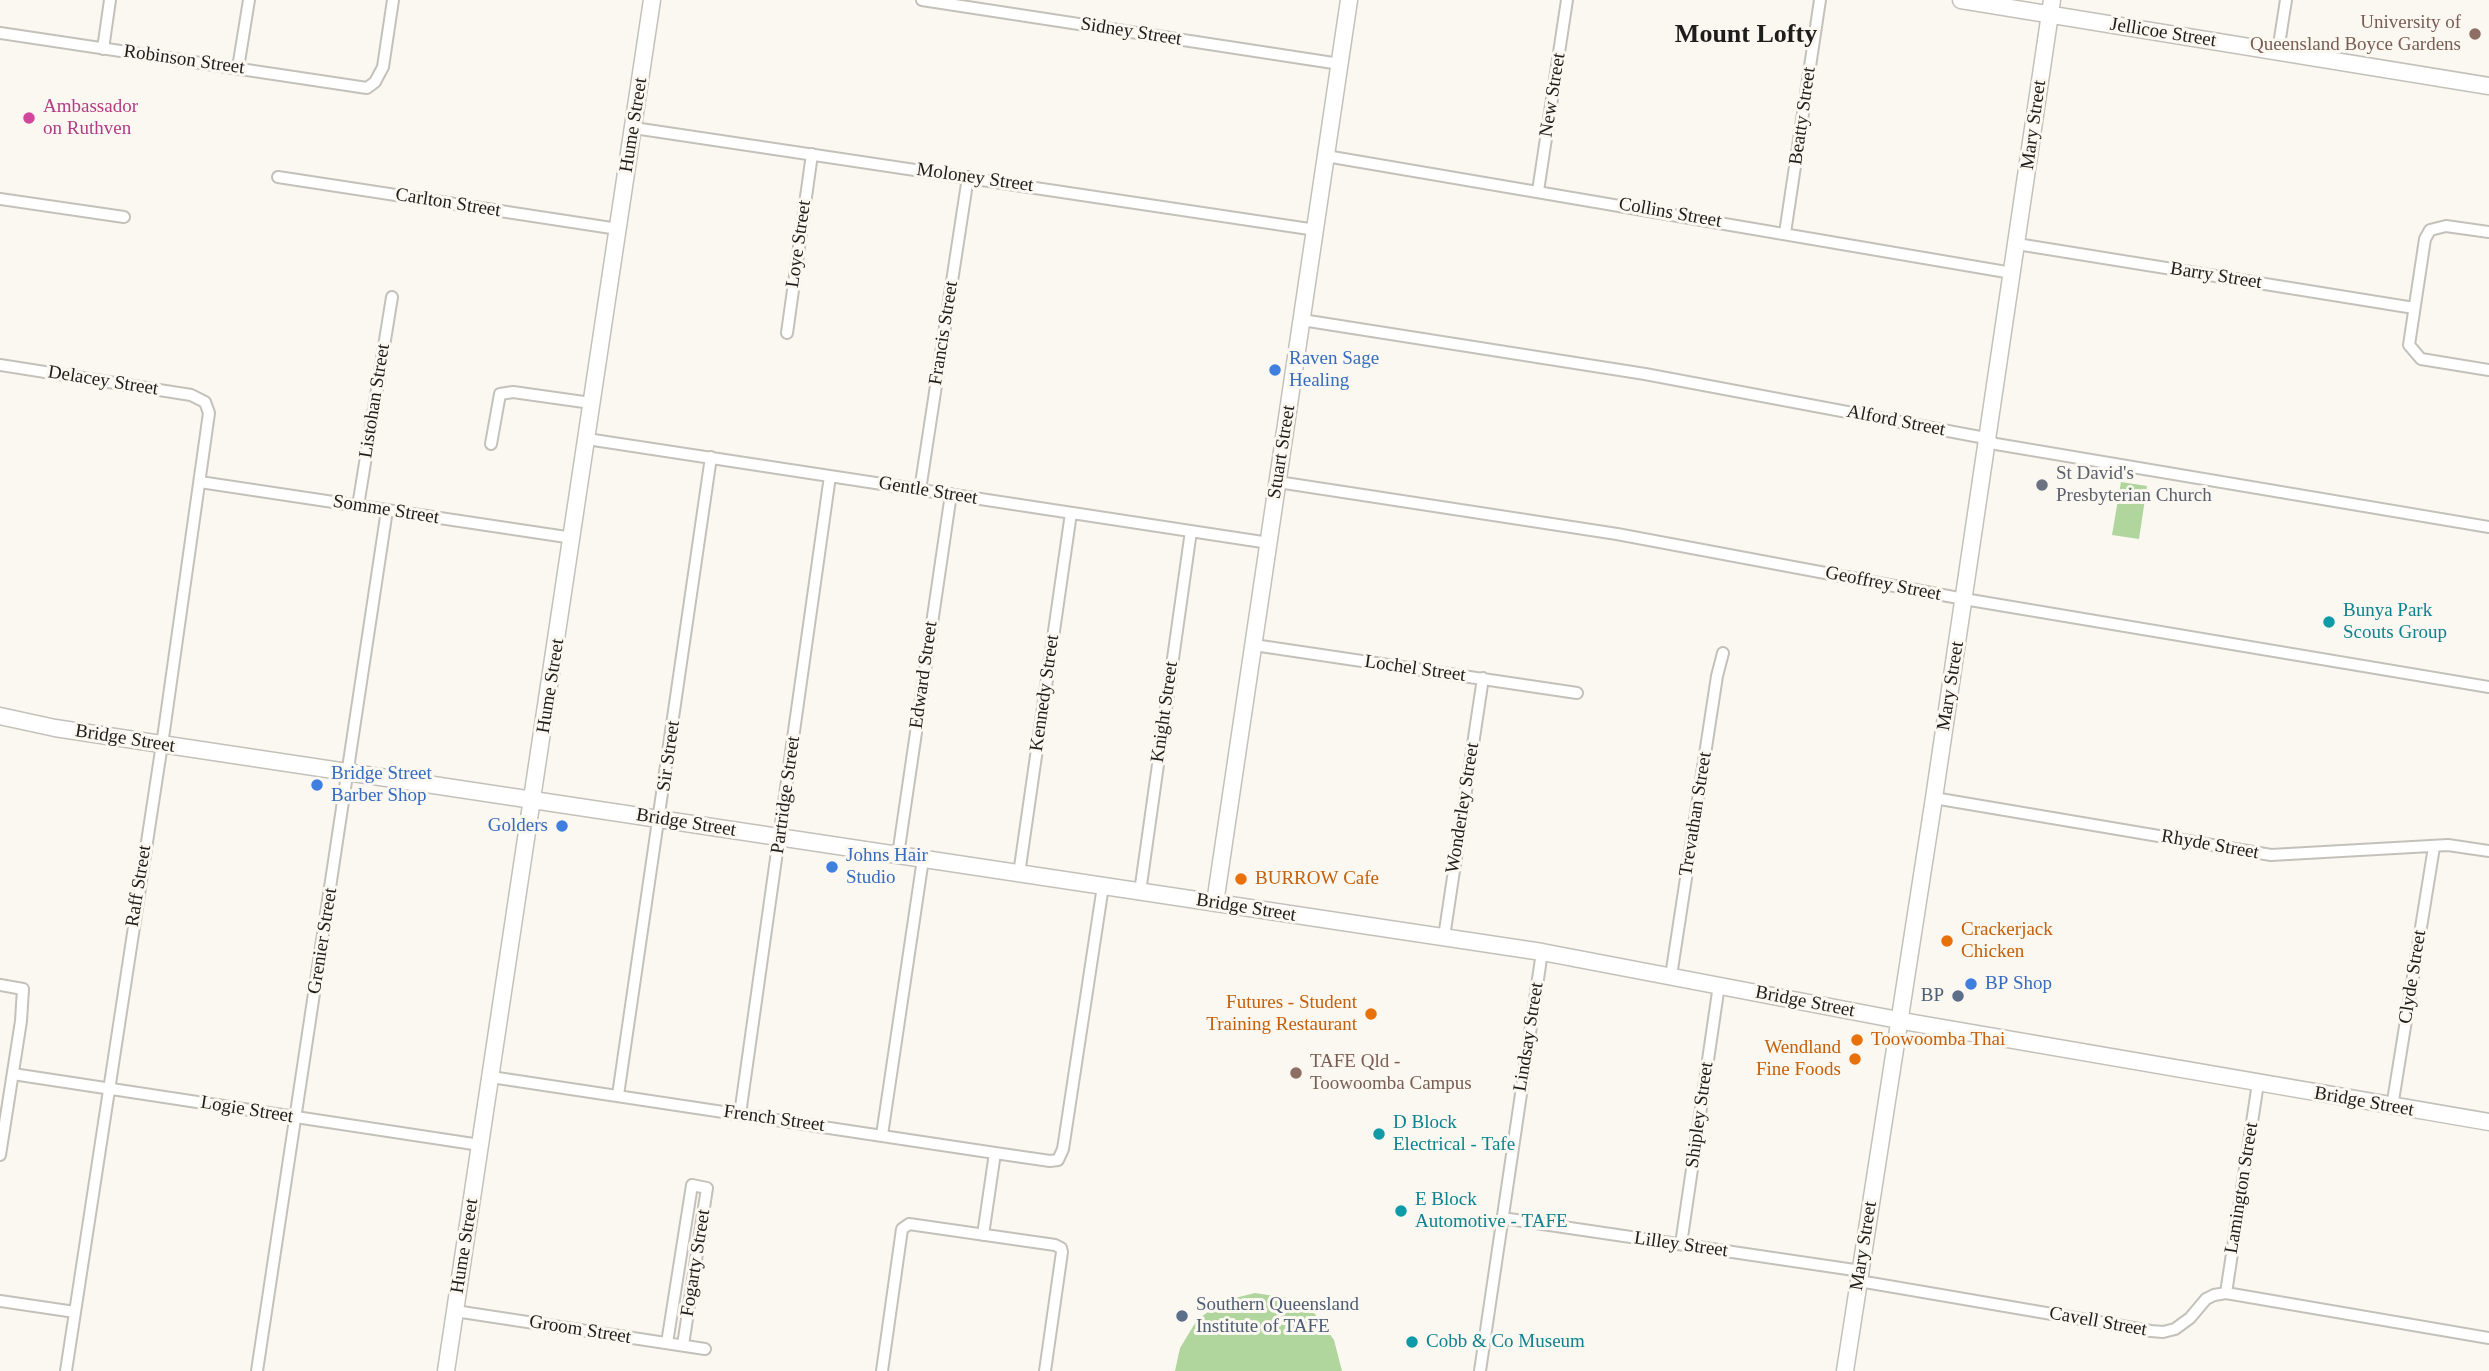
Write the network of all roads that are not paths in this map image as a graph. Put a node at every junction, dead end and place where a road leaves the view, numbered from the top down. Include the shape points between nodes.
1 (110, 0) edge
2 (249, 0) edge
3 (393, 0) edge
4 (652, 0) edge
5 (922, 0) edge
6 (1349, 0) edge
7 (1567, 0) edge
8 (1820, 0) edge
9 (1961, 0) edge
10 (2286, 0) edge
11 (2051, 8) edge
12 (0, 33) edge
13 (103, 49) junction
14 (2278, 51) junction
15 (1340, 64) junction
16 (238, 68) junction
17 (2489, 86) edge
18 (634, 128) junction
19 (812, 155) junction
20 (1326, 156) junction
21 (278, 177) dead end
22 (968, 177) junction
23 (1538, 191) junction
24 (0, 199) edge
25 (124, 217) dead end
26 (618, 229) junction
27 (1316, 230) junction
28 (2489, 232) edge
29 (1785, 233) junction
30 (2017, 244) junction
31 (2012, 273) junction
32 (392, 297) dead end
33 (2414, 308) junction
34 (1302, 320) junction
35 (787, 333) dead end
36 (0, 365) edge
37 (2489, 370) edge
38 (205, 402) joint
39 (592, 403) junction
40 (587, 439) junction
41 (1987, 440) junction
42 (491, 444) dead end
43 (712, 457) junction
44 (830, 476) junction
45 (200, 482) junction
46 (1278, 482) junction
47 (920, 490) junction
48 (951, 494) junction
49 (358, 506) junction
50 (387, 510) junction
51 (1071, 513) junction
52 (2489, 527) edge
53 (1191, 531) junction
54 (573, 538) junction
55 (1269, 543) junction
56 (1964, 599) junction
57 (1254, 645) junction
58 (1723, 653) dead end
59 (1483, 678) junction
60 (2489, 687) edge
61 (1577, 693) dead end
62 (0, 716) edge
63 (161, 744) junction
64 (348, 772) junction
65 (1934, 797) junction
66 (533, 800) junction
67 (659, 819) junction
68 (780, 837) junction
69 (2434, 847) junction
70 (2489, 851) edge
71 (898, 855) junction
72 (923, 859) junction
73 (1019, 874) junction
74 (1102, 886) junction
75 (1140, 892) junction
76 (1215, 903) junction
77 (1444, 937) junction
78 (1542, 952) junction
79 (1671, 976) junction
80 (0, 985) edge
81 (1718, 985) junction
82 (1899, 1021) junction
83 (13, 1074) junction
84 (491, 1077) junction
85 (2258, 1083) junction
86 (108, 1088) junction
87 (618, 1096) junction
88 (2392, 1107) junction
89 (740, 1114) junction
90 (296, 1117) junction
91 (2489, 1122) edge
92 (882, 1135) junction
93 (480, 1145) junction
94 (995, 1153) junction
95 (0, 1155) edge
96 (1502, 1219) junction
97 (983, 1235) junction
98 (1681, 1244) junction
99 (1860, 1276) junction
100 (2226, 1293) junction
101 (0, 1301) edge
102 (455, 1311) junction
103 (75, 1312) junction
104 (2489, 1338) edge
105 (667, 1343) junction
106 (683, 1345) junction
107 (705, 1349) dead end
108 (66, 1371) edge
109 (257, 1371) edge
110 (446, 1371) edge
111 (882, 1371) edge
112 (1045, 1371) edge
113 (1480, 1371) edge
114 (1845, 1371) edge

1 - 13 street
2 - 16 street
3 - 16 street, Robinson Street via 383,66 367,88
4 - 18 street, Hume Street
5 - 15 street, Sidney Street
6 - 15 street, Stuart Street
7 - 23 street, New Street
8 - 29 street, Beatty Street
9 - 11 street, Jellicoe Street
10 - 14 street
11 - 14 street, Jellicoe Street
11 - 30 street, Mary Street
12 - 13 street, Robinson Street
13 - 16 street, Robinson Street
14 - 17 street, Jellicoe Street
15 - 20 street, Stuart Street
18 - 19 street, Moloney Street
18 - 26 street, Hume Street
19 - 22 street, Moloney Street
19 - 35 street, Loye Street
20 - 23 street, Collins Street
20 - 27 street, Stuart Street
21 - 26 street, Carlton Street
22 - 27 street, Moloney Street
22 - 47 street, Francis Street
23 - 29 street, Collins Street
24 - 25 street
26 - 39 street, Hume Street
27 - 34 street, Stuart Street
28 - 33 street via 2446,226 2430,230
29 - 31 street, Collins Street
30 - 31 street, Mary Street
30 - 33 street, Barry Street
31 - 41 street, Mary Street
32 - 49 street, Listohan Street
33 - 37 street via 2409,345 2415,355
34 - 41 street, Alford Street via 1645,374
34 - 46 street, Stuart Street
36 - 38 street, Delacey Street via 191,395
38 - 45 street, Raff Street via 209,418
39 - 40 street, Hume Street
39 - 42 street via 500,394
40 - 43 street, Gentle Street
40 - 54 street, Hume Street
41 - 52 street, Alford Street
41 - 56 street, Mary Street
43 - 44 street, Gentle Street
43 - 67 street, Sir Street
44 - 47 street, Gentle Street
44 - 68 street, Partridge Street
45 - 49 street, Somme Street
45 - 63 street, Raff Street
46 - 55 street, Stuart Street
46 - 56 street, Geoffrey Street via 1617,534
47 - 48 street, Gentle Street
48 - 51 street, Gentle Street
48 - 71 street, Edward Street
49 - 50 street, Somme Street
50 - 54 street, Somme Street
50 - 64 street, Grenier Street
51 - 53 street, Gentle Street
51 - 73 street, Kennedy Street
53 - 55 street, Gentle Street
53 - 75 street, Knight Street
54 - 66 street, Hume Street
55 - 57 street, Stuart Street
56 - 60 street, Geoffrey Street
56 - 65 street, Mary Street
57 - 59 street, Lochel Street
57 - 76 street, Stuart Street
58 - 79 street, Trevathan Street
59 - 61 street, Lochel Street
59 - 77 street, Wonderley Street
62 - 63 street, Bridge Street
63 - 64 street, Bridge Street
63 - 86 street, Raff Street
64 - 66 street, Bridge Street
64 - 90 street, Grenier Street
65 - 69 street, Rhyde Street via 2271,855
65 - 82 street, Mary Street
66 - 67 street, Bridge Street
66 - 84 street, Hume Street
67 - 68 street, Bridge Street
67 - 87 street, Sir Street
68 - 71 street, Bridge Street
68 - 89 street, Partridge Street
69 - 70 street, Rhyde Street
69 - 88 street, Clyde Street
71 - 72 street, Bridge Street
72 - 73 street, Bridge Street
72 - 92 street
73 - 74 street, Bridge Street
74 - 75 street, Bridge Street
74 - 94 street, French Street via 1063,1149 1058,1160 1050,1161
75 - 76 street, Bridge Street
76 - 77 street, Bridge Street
77 - 78 street, Bridge Street
78 - 79 street, Bridge Street
78 - 96 street, Lindsay Street
79 - 81 street, Bridge Street
80 - 83 street via 23,989
81 - 82 street, Bridge Street
81 - 98 street, Shipley Street
82 - 85 street, Bridge Street
82 - 99 street, Mary Street
83 - 86 street, Logie Street
83 - 95 street
84 - 87 street, French Street
84 - 93 street, Hume Street
85 - 88 street, Bridge Street
85 - 100 street, Lamington Street
86 - 90 street, Logie Street
86 - 103 street, Raff Street
87 - 89 street, French Street
88 - 91 street, Bridge Street
89 - 92 street, French Street
90 - 93 street, Logie Street
90 - 109 street, Grenier Street
92 - 94 street, French Street
93 - 102 street, Hume Street
94 - 97 street
96 - 98 street, Lilley Street
96 - 113 street, Lindsay Street
97 - 111 street via 911,1225 903,1228
97 - 112 street via 1061,1248
98 - 99 street, Lilley Street
99 - 100 street, Cavell Street via 2164,1332 2183,1324 2206,1299
99 - 114 street, Mary Street
100 - 104 street
101 - 103 street
102 - 105 street, Groom Street
102 - 110 street, Hume Street
103 - 108 street, Raff Street
105 - 106 street, Groom Street
105 - 106 street, Fogarty Street via 692,1185 707,1188
106 - 107 street, Groom Street

